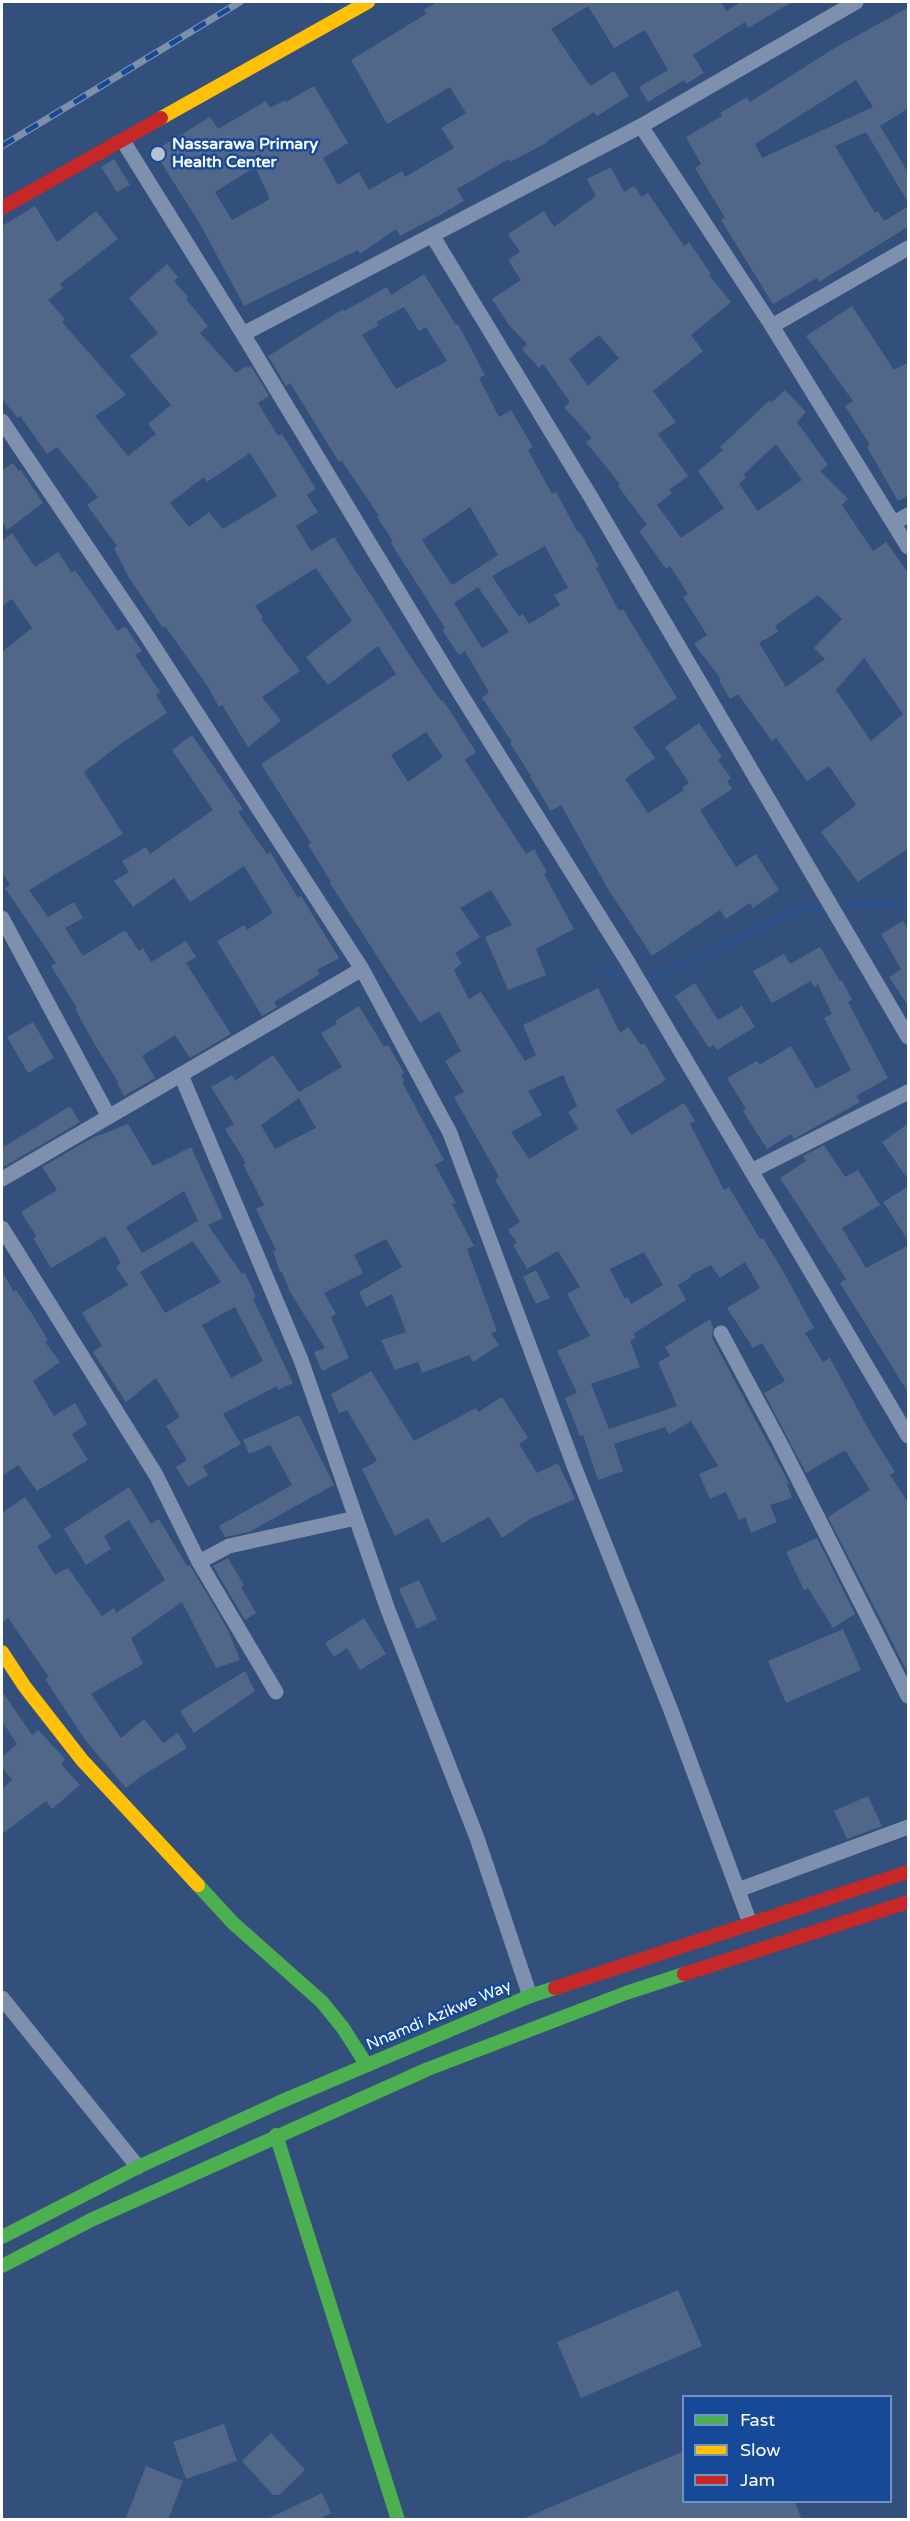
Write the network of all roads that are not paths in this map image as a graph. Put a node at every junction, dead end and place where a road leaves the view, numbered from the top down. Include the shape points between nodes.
1 (368, 2) edge
2 (856, 2) edge
3 (642, 126) junction
4 (123, 141) junction
5 (2, 208) edge
6 (432, 235) junction
7 (909, 249) edge
8 (772, 326) junction
9 (243, 334) junction
10 (2, 421) edge
11 (909, 515) edge
12 (894, 523) junction
13 (909, 547) edge
14 (2, 918) edge
15 (362, 969) junction
16 (909, 1036) edge
17 (181, 1075) junction
18 (909, 1092) edge
19 (109, 1117) junction
20 (751, 1171) junction
21 (2, 1179) edge
22 (2, 1227) edge
23 (721, 1333) dead end
24 (909, 1436) edge
25 (356, 1518) junction
26 (200, 1562) junction
27 (2, 1652) edge
28 (276, 1692) dead end
29 (909, 1696) edge
30 (909, 1827) edge
31 (909, 1872) edge
32 (738, 1890) junction
33 (909, 1902) edge
34 (750, 1923) junction
35 (530, 1995) junction
36 (2, 1998) edge
37 (366, 2064) junction
38 (276, 2135) junction
39 (138, 2168) junction
40 (2, 2237) edge
41 (2, 2266) edge
42 (398, 2520) edge

1 - 4 main road
2 - 3 street
3 - 6 street
3 - 8 street
4 - 5 main road
4 - 9 street
6 - 9 street
6 - 16 street
7 - 8 street
8 - 12 street
9 - 20 street via 626,959
10 - 15 street via 147,636
11 - 12 street
12 - 13 street
14 - 19 street
15 - 17 street
15 - 32 street via 450,1133
17 - 19 street
17 - 25 street via 301,1360
18 - 20 street
19 - 21 street
20 - 24 street
22 - 26 street via 156,1475
23 - 29 street
25 - 26 street via 229,1546
25 - 35 street via 477,1838
26 - 28 street
27 - 37 main road via 82,1760 233,1923 322,2002
30 - 32 street
31 - 34 main road, Nnamdi Azikwe Way
32 - 34 street
33 - 38 main road via 626,1994 428,2069
34 - 35 main road, Nnamdi Azikwe Way
35 - 37 main road, Nnamdi Azikwe Way
36 - 39 street
37 - 39 main road, Nnamdi Azikwe Way
38 - 41 main road via 91,2220
38 - 42 main road
39 - 40 main road, Nnamdi Azikwe Way

